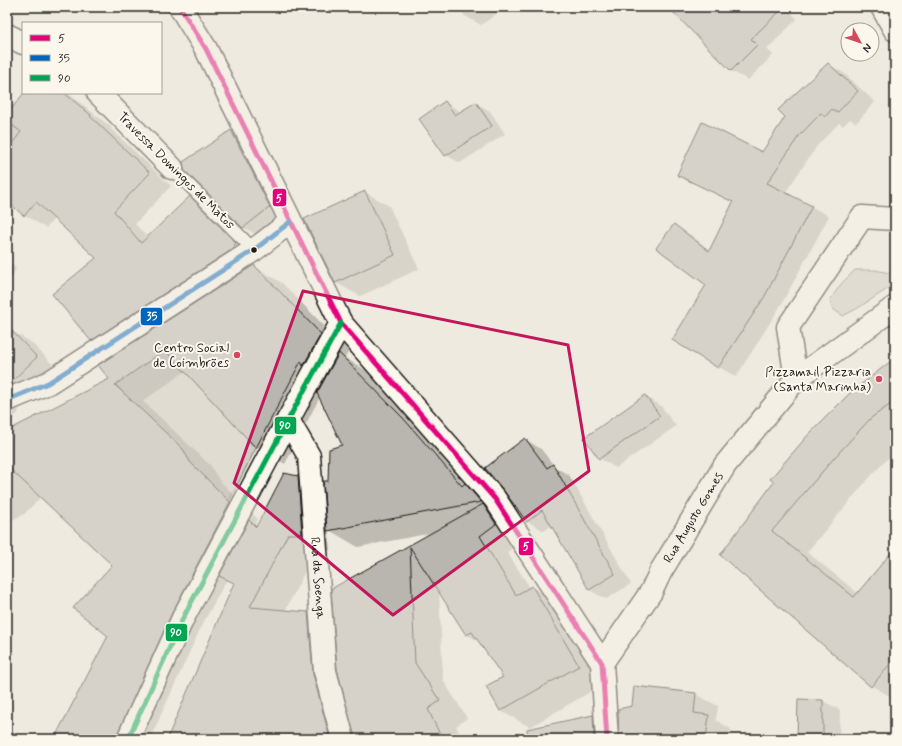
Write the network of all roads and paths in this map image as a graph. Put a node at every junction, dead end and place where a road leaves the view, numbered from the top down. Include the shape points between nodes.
1 (180, 7) edge
2 (882, 7) edge
3 (895, 30) edge
4 (7, 35) edge
5 (22, 42) edge
6 (99, 94) edge
7 (172, 168) joint
8 (895, 220) edge
9 (290, 222) junction
10 (254, 250) junction
11 (895, 307) edge
12 (342, 323) junction
13 (796, 379) junction
14 (7, 400) edge
15 (288, 420) junction
16 (602, 663) junction
17 (128, 739) edge
18 (343, 739) edge
19 (607, 739) edge

1 - 9 street via 206,49
2 - 3 street
4 - 5 street
6 - 7 street, Travessa Domingos de Matos
7 - 10 lane, Travessa Domingos de Matos
8 - 13 street via 862,217 788,327
9 - 10 street
9 - 12 street
10 - 14 street via 48,383
11 - 13 street, Rua Augusto Gomes
12 - 15 street
12 - 16 street via 495,499
13 - 16 street, Rua Augusto Gomes via 725,465 651,592
15 - 17 street via 183,618
15 - 18 street, Rua da Soenga via 309,456 325,671
16 - 19 street

